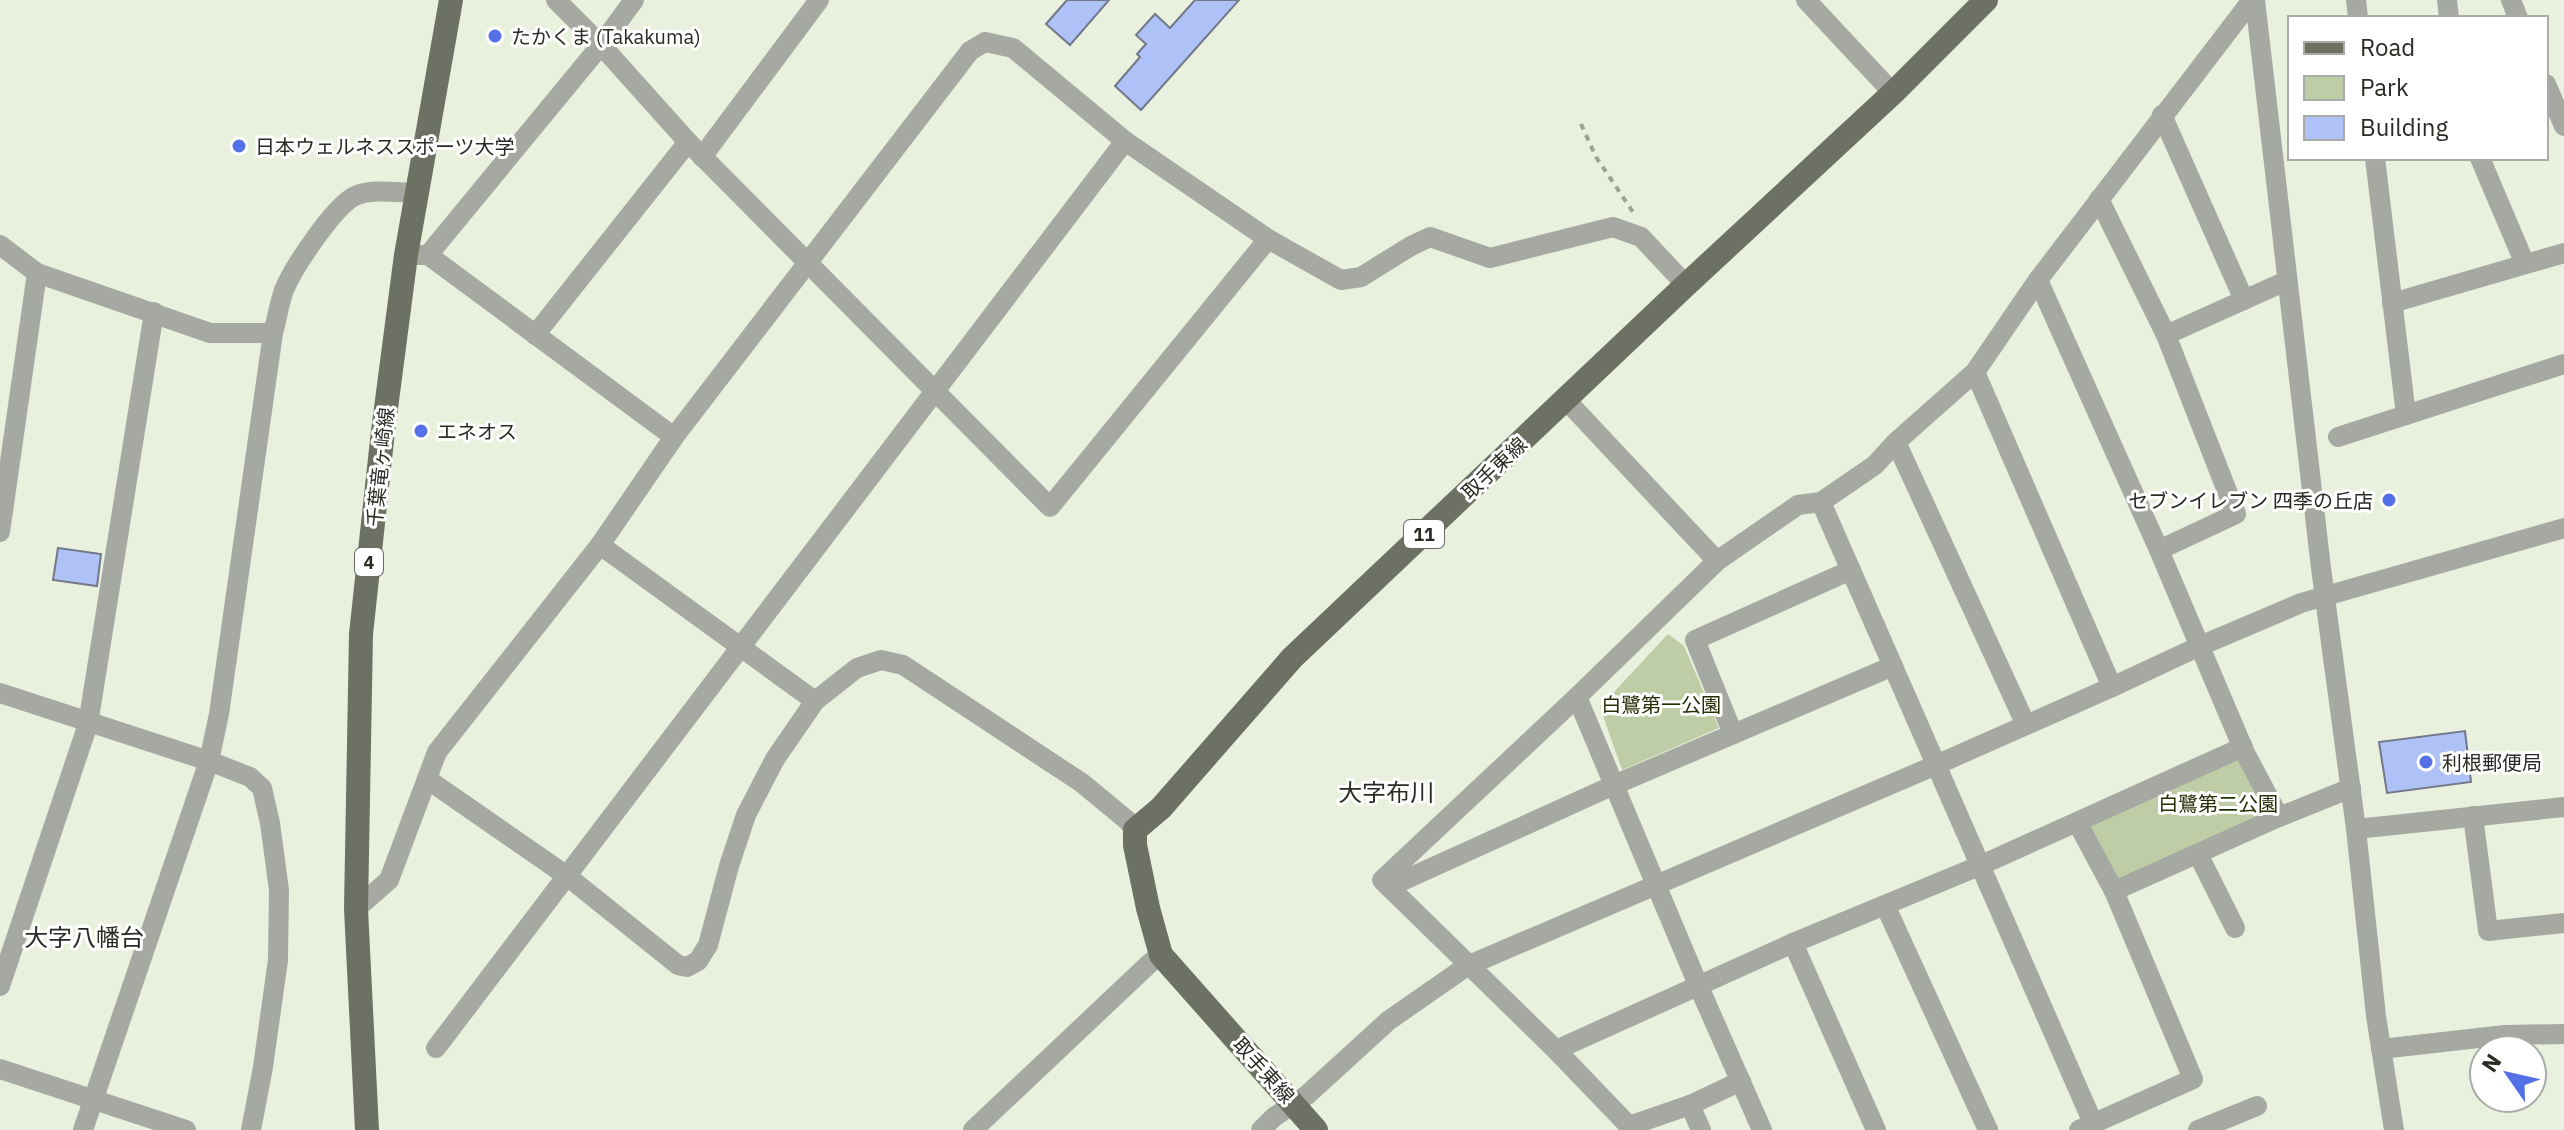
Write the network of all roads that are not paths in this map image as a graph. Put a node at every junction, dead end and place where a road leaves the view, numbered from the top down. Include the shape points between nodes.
1 (451, 0) edge
2 (556, 0) edge
3 (634, 0) edge
4 (819, 0) edge
5 (1806, 0) edge
6 (1986, 0) edge
7 (2254, 0) edge
8 (601, 45) junction
9 (2548, 89) edge
10 (1893, 93) junction
11 (2162, 115) junction
12 (2564, 126) edge
13 (1125, 141) junction
14 (695, 150) junction
15 (2375, 160) edge
16 (2481, 160) edge
17 (417, 193) junction
18 (2099, 199) junction
19 (1268, 239) junction
20 (0, 245) edge
21 (2564, 253) edge
22 (417, 255) junction
23 (809, 263) junction
24 (2525, 264) junction
25 (37, 273) junction
26 (2038, 280) junction
27 (2286, 281) junction
28 (1686, 285) junction
29 (2244, 300) junction
30 (2392, 303) junction
31 (154, 312) junction
32 (273, 333) junction
33 (535, 335) junction
34 (2166, 335) junction
35 (2564, 364) edge
36 (1975, 372) junction
37 (935, 391) junction
38 (1566, 400) junction
39 (2406, 415) junction
40 (674, 437) junction
41 (2338, 437) dead end
42 (1896, 442) junction
43 (1821, 502) junction
44 (2564, 528) edge
45 (0, 532) edge
46 (600, 545) junction
47 (2159, 550) junction
48 (1717, 561) junction
49 (1851, 570) junction
50 (2325, 595) junction
51 (2200, 646) junction
52 (740, 648) junction
53 (1893, 666) junction
54 (2112, 687) junction
55 (0, 693) edge
56 (1577, 697) junction
57 (815, 701) junction
58 (88, 724) junction
59 (2026, 725) junction
60 (1733, 734) junction
61 (2243, 747) junction
62 (209, 761) junction
63 (1936, 765) junction
64 (427, 779) junction
65 (1614, 785) junction
66 (2351, 788) junction
67 (2564, 807) edge
68 (2473, 816) junction
69 (2279, 817) junction
70 (2077, 822) junction
71 (2356, 829) junction
72 (1135, 830) junction
73 (2198, 854) junction
74 (1979, 866) junction
75 (567, 876) junction
76 (1389, 887) junction
77 (1656, 887) junction
78 (2114, 891) junction
79 (1885, 905) junction
80 (356, 909) junction
81 (2564, 923) edge
82 (2235, 928) dead end
83 (1793, 943) junction
84 (1161, 955) junction
85 (1467, 966) junction
86 (0, 986) edge
87 (1699, 987) junction
88 (2564, 1034) edge
89 (436, 1048) dead end
90 (2381, 1049) junction
91 (1556, 1050) junction
92 (0, 1069) edge
93 (1741, 1081) junction
94 (93, 1099) junction
95 (1294, 1104) junction
96 (1690, 1105) junction
97 (2257, 1106) dead end
98 (2086, 1127) edge
99 (83, 1130) edge
100 (186, 1130) edge
101 (251, 1130) edge
102 (367, 1130) edge
103 (973, 1130) edge
104 (1261, 1130) edge
105 (1316, 1130) edge
106 (1701, 1130) edge
107 (1762, 1130) edge
108 (1876, 1130) edge
109 (1988, 1130) edge
110 (2198, 1130) edge
111 (2394, 1130) edge

1 - 17 main road, 千葉竜ヶ崎線 / 4
2 - 8 street
3 - 8 street
4 - 14 street
5 - 10 street
6 - 10 main road, 取手東線 / 11
7 - 11 street
7 - 27 street
8 - 14 street
8 - 22 street
9 - 12 street
10 - 28 main road, 取手東線 / 11
11 - 18 street
11 - 29 street
13 - 19 street
13 - 23 street via 1013,48 985,42 970,51
13 - 37 street
14 - 23 street
14 - 33 street
15 - 30 street
16 - 24 street
17 - 22 main road, 千葉竜ヶ崎線 / 4
17 - 32 street via 366,192 336,210 285,289
18 - 26 street
18 - 34 street
19 - 28 street via 1341,280 1361,277 1430,237 1490,258 1613,227 1641,237
19 - 37 street via 1050,507
20 - 25 street
21 - 24 street
22 - 33 street
22 - 80 main road, 千葉竜ヶ崎線 / 4 via 383,431 361,634
23 - 37 street
23 - 40 street
24 - 30 street
25 - 31 street
25 - 45 street
26 - 36 street
26 - 47 street
27 - 29 street
27 - 50 street
28 - 38 main road, 取手東線 / 11
29 - 34 street
30 - 39 street
31 - 32 street via 210,333
31 - 58 street
32 - 62 street
33 - 40 street
34 - 47 street via 2236,514
35 - 39 street
36 - 42 street
36 - 54 street
37 - 52 street
38 - 48 street
38 - 72 main road, 取手東線 / 11 via 1292,658 1161,808
39 - 41 street
40 - 46 street
42 - 43 street via 1875,465
42 - 59 street
43 - 48 street via 1798,505
43 - 49 street
44 - 50 street
46 - 52 street
46 - 64 street via 437,752
47 - 51 street
48 - 56 street
49 - 53 street
49 - 60 street via 1695,640
50 - 51 street
50 - 66 street
51 - 54 street
51 - 61 street
52 - 57 street
52 - 75 street
53 - 60 street
53 - 63 street
54 - 59 street
55 - 58 street
56 - 65 street
56 - 76 street via 1382,880
57 - 72 street via 857,668 881,660 903,665 1082,783
57 - 75 street via 775,759 746,815 708,945 698,961 678,965
58 - 62 street
58 - 86 street
59 - 63 street
60 - 65 street
61 - 69 street
61 - 70 street
62 - 94 street
62 - 101 street via 250,777 262,788 279,890 278,960
63 - 74 street
63 - 77 street
64 - 75 street
64 - 80 street via 389,880
65 - 76 street
65 - 77 street
66 - 69 street
66 - 71 street
67 - 68 street
68 - 71 street
68 - 81 street via 2488,931
69 - 73 street
70 - 74 street
70 - 78 street
71 - 90 street
72 - 84 main road, 取手東線
73 - 78 street
73 - 82 street
74 - 79 street
74 - 98 street
75 - 89 street
76 - 85 street
77 - 85 street
77 - 87 street
78 - 98 street via 2193,1079
79 - 83 street
79 - 109 street
80 - 102 main road, 千葉竜ヶ崎線 / 4
83 - 87 street
83 - 108 street
84 - 95 main road, 取手東線
84 - 103 street
85 - 91 street
85 - 95 street via 1388,1021
87 - 91 street
87 - 93 street
88 - 90 street
90 - 111 street
91 - 96 street via 1629,1126
92 - 94 street
93 - 96 street
93 - 107 street
94 - 99 street
94 - 100 street
95 - 104 street
95 - 105 main road, 取手東線
96 - 106 street
97 - 110 street

